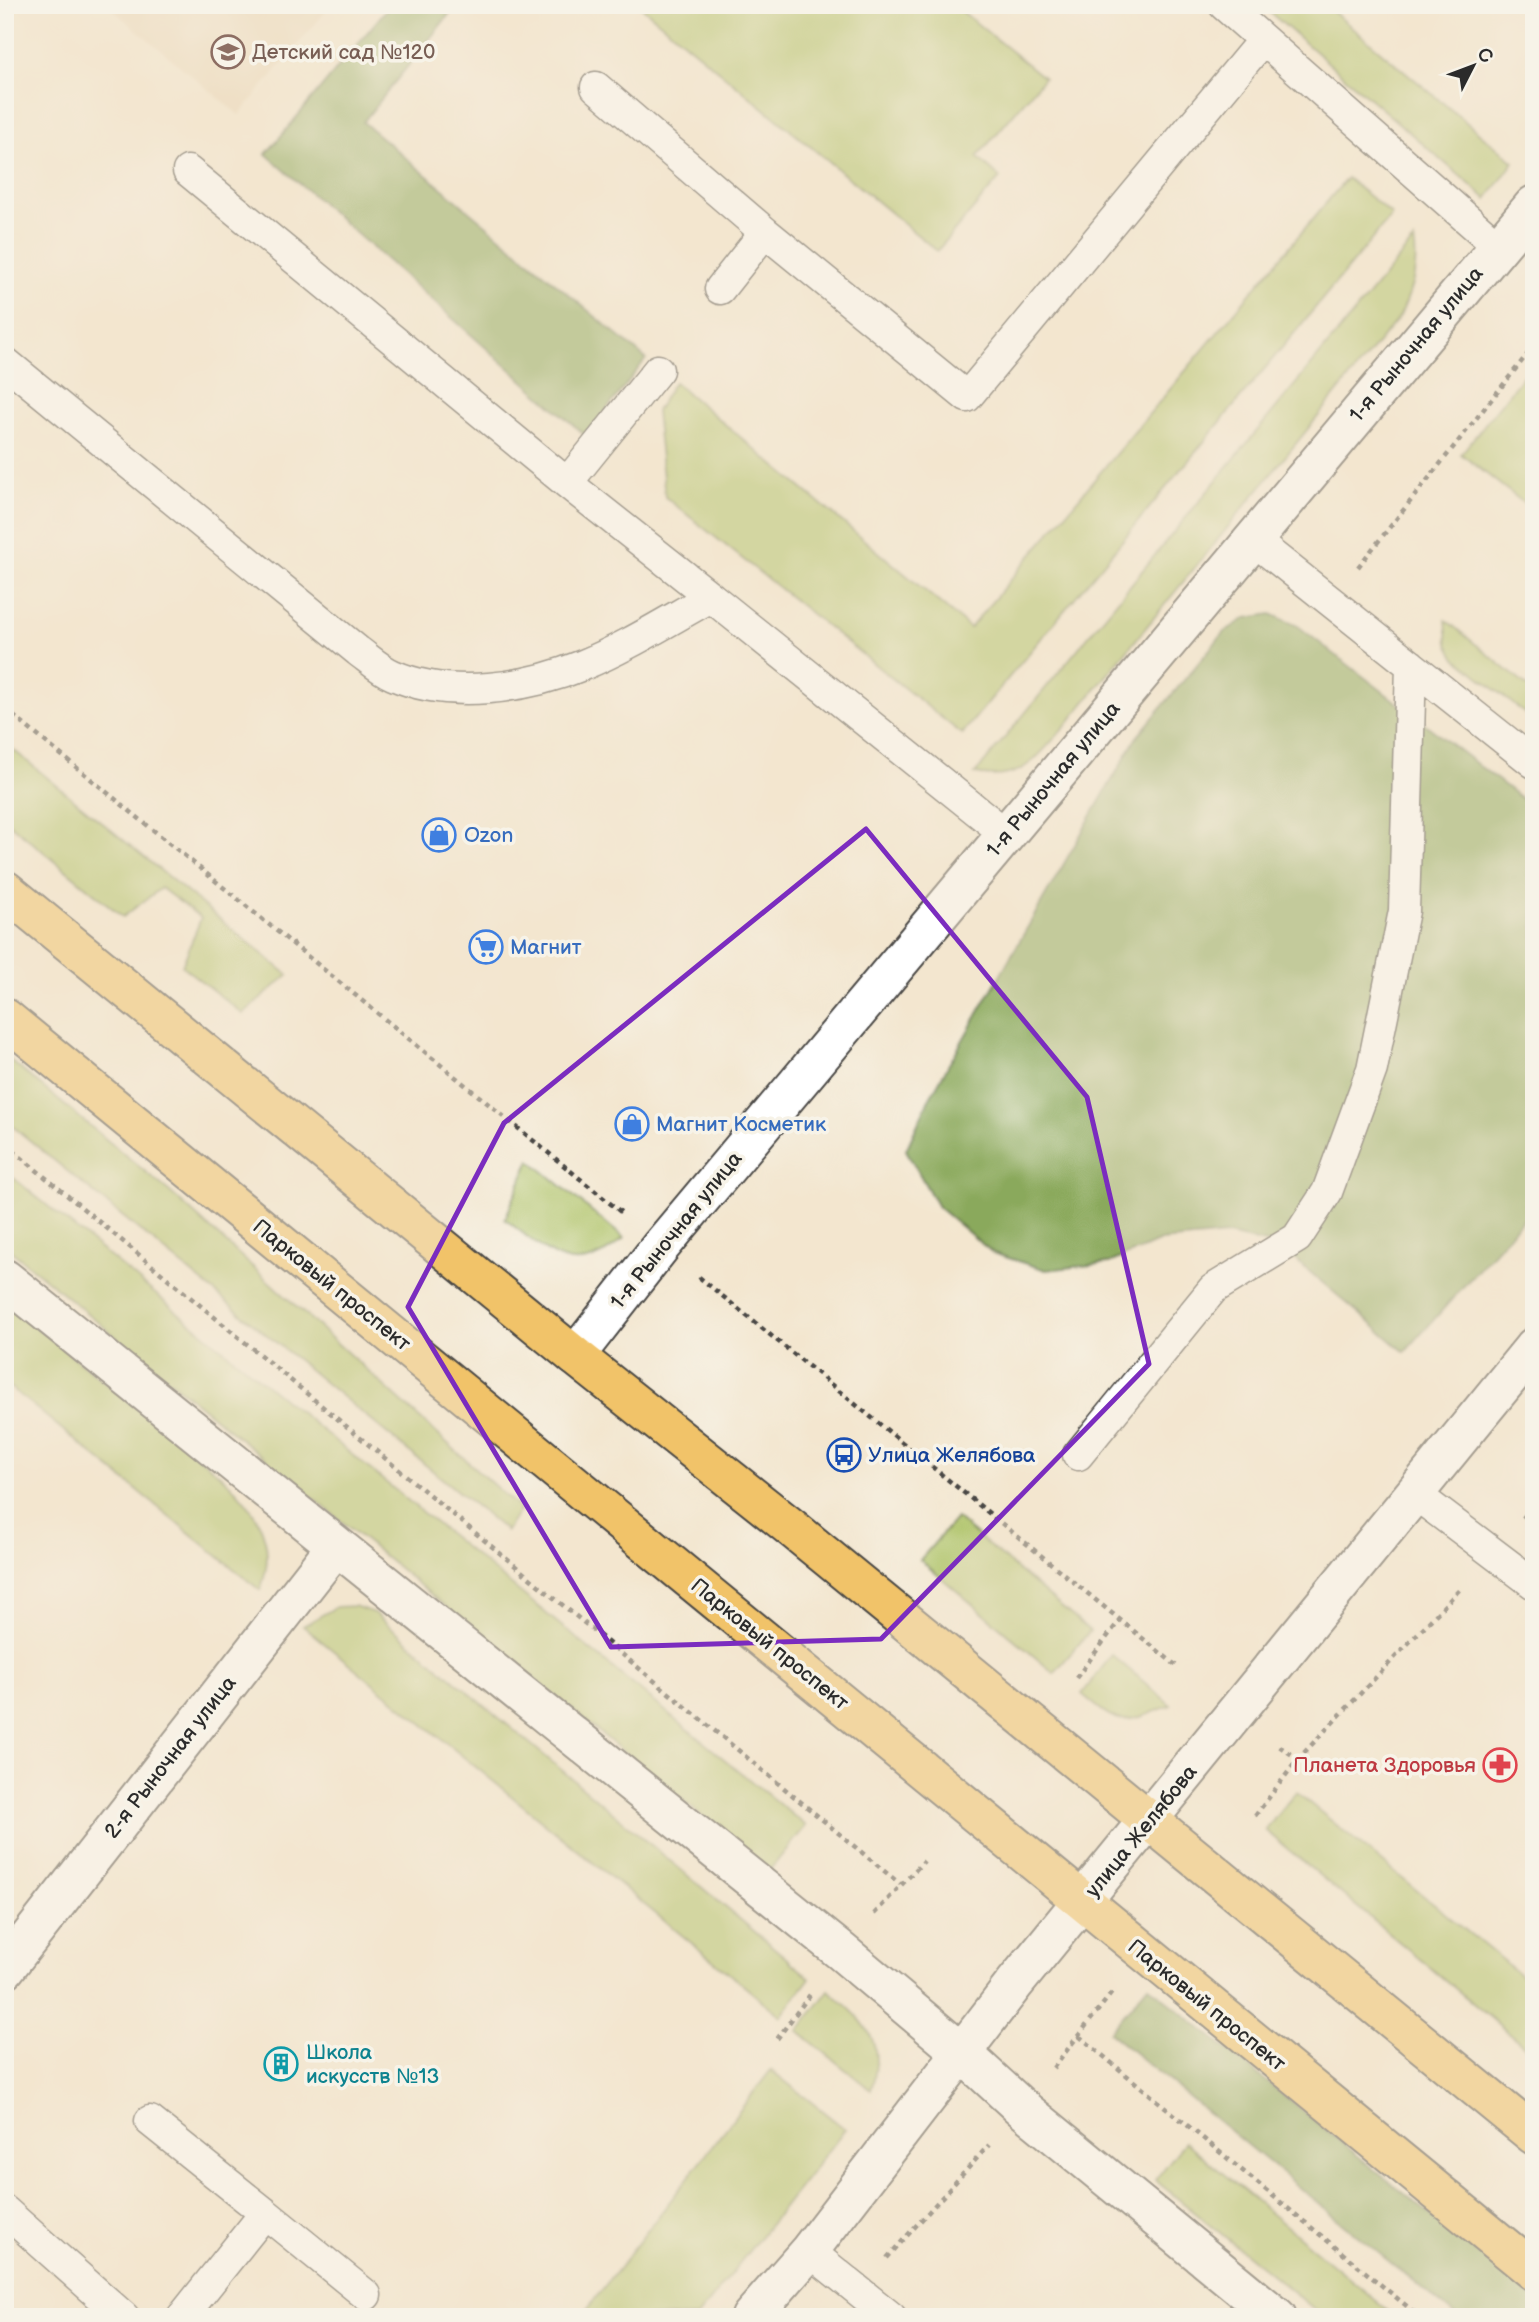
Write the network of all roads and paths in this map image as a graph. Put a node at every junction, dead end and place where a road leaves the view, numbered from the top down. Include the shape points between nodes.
1 (1224, 5) edge
2 (1264, 40) junction
3 (596, 87) dead end
4 (188, 171) dead end
5 (1534, 205) edge
6 (765, 232) junction
7 (1498, 246) junction
8 (720, 289) dead end
9 (1534, 346) edge
10 (5, 362) edge
11 (658, 370) dead end
12 (567, 484) junction
13 (1252, 539) junction
14 (711, 597) junction
15 (1331, 602) junction
16 (1411, 665) junction
17 (5, 709) edge
18 (1534, 763) edge
19 (1007, 835) junction
20 (5, 890) edge
21 (5, 1018) edge
22 (5, 1144) edge
23 (662, 1246) junction
24 (5, 1279) edge
25 (1534, 1347) edge
26 (575, 1356) junction
27 (1078, 1455) dead end
28 (1415, 1494) junction
29 (1534, 1505) edge
30 (336, 1546) junction
31 (1495, 1552) junction
32 (1534, 1584) edge
33 (1121, 1620) junction
34 (1178, 1667) dead end
35 (1076, 1678) dead end
36 (1279, 1746) dead end
37 (1298, 1759) junction
38 (1255, 1816) dead end
39 (1149, 1821) junction
40 (924, 1861) dead end
41 (1082, 1903) junction
42 (5, 1969) edge
43 (1117, 1986) dead end
44 (960, 2051) junction
45 (150, 2121) dead end
46 (1534, 2135) edge
47 (951, 2186) dead end
48 (5, 2211) edge
49 (265, 2213) junction
50 (809, 2251) junction
51 (1534, 2272) edge
52 (858, 2290) junction
53 (366, 2295) dead end
54 (124, 2317) edge
55 (182, 2317) edge
56 (751, 2317) edge
57 (891, 2317) edge
58 (1277, 2317) edge
59 (1420, 2317) edge

1 - 2 lane
2 - 6 lane via 967,397
2 - 7 lane
3 - 6 lane
4 - 12 lane
5 - 7 street, 1-я Рыночная улица
6 - 8 lane
7 - 13 street, 1-я Рыночная улица
9 - 15 path
10 - 14 lane via 392,675 428,685 469,688 521,684 582,666
11 - 12 lane
12 - 14 lane
13 - 15 lane
13 - 19 street, 1-я Рыночная улица
14 - 19 lane
15 - 16 lane
16 - 18 lane
16 - 27 lane via 1404,911 1372,1069 1327,1192 1297,1238 1213,1289
17 - 23 path
19 - 23 street, 1-я Рыночная улица
20 - 26 main road
21 - 41 main road, Парковый проспект
22 - 40 path via 900,1884
23 - 26 street, 1-я Рыночная улица
23 - 33 path
24 - 30 street
25 - 28 street, улица Желябова
26 - 39 main road
28 - 31 lane
28 - 39 street, улица Желябова
29 - 31 path
30 - 42 street, 2-я Рыночная улица
30 - 44 street
31 - 32 lane
31 - 37 path
33 - 34 path
33 - 35 path
36 - 37 path
37 - 38 path
39 - 41 street, улица Желябова
39 - 46 main road
41 - 44 street, улица Желябова
41 - 51 main road, Парковый проспект
43 - 59 path via 1079,2036
44 - 50 street, улица Желябова
44 - 58 street via 1022,2108
45 - 49 lane
47 - 52 path
48 - 54 lane
49 - 53 lane
49 - 55 lane
50 - 52 lane
50 - 56 street, улица Желябова
52 - 57 lane

